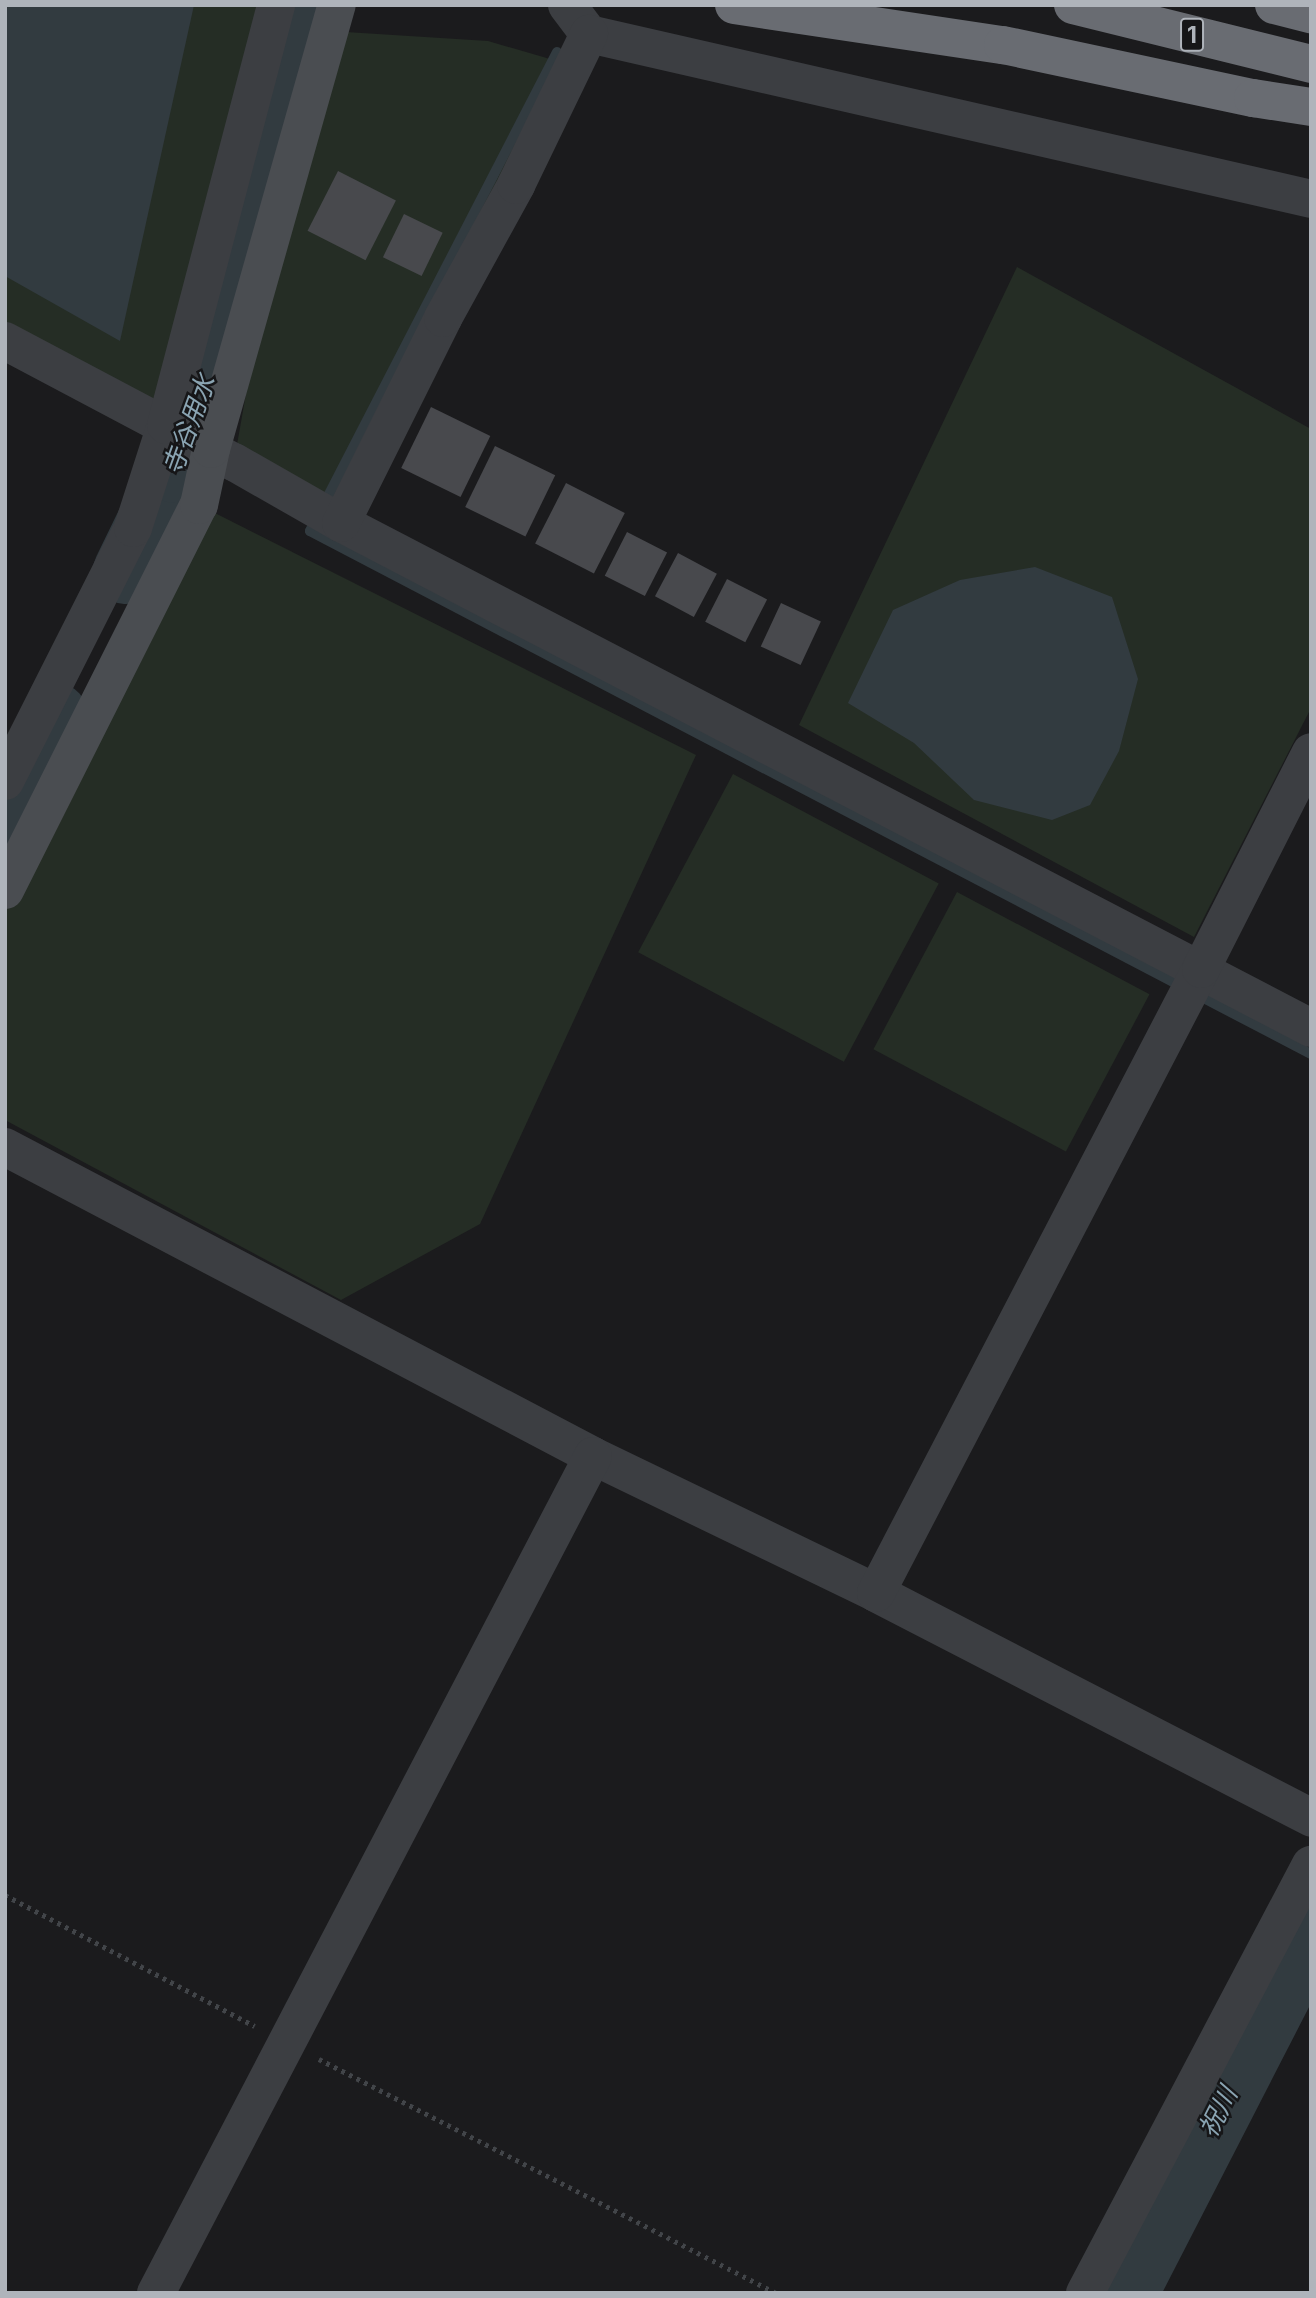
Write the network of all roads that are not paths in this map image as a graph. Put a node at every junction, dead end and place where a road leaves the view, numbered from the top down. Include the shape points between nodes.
1 (276, 5) edge
2 (337, 5) edge
3 (734, 5) edge
4 (1073, 5) edge
5 (1274, 5) edge
6 (1311, 14) edge
7 (578, 20) edge
8 (1311, 64) edge
9 (1311, 107) edge
10 (1311, 199) edge
11 (5, 341) edge
12 (188, 437) junction
13 (330, 517) junction
14 (1311, 752) edge
15 (5, 782) edge
16 (5, 890) edge
17 (1201, 970) junction
18 (1311, 1028) edge
19 (5, 1147) edge
20 (593, 1456) junction
21 (876, 1593) junction
22 (1311, 1818) edge
23 (1311, 1866) edge
24 (156, 2293) edge
25 (1085, 2293) edge

1 - 12 street
2 - 12 street
3 - 9 highway via 1003,45
4 - 8 highway, 1
5 - 6 highway
7 - 10 street
7 - 13 street via 516,185
11 - 12 street
12 - 13 street
12 - 15 street via 133,527
12 - 16 street via 199,505
13 - 17 street
14 - 17 street
17 - 18 street
17 - 21 street
19 - 20 street
20 - 21 street
20 - 24 street
21 - 22 street
23 - 25 street

